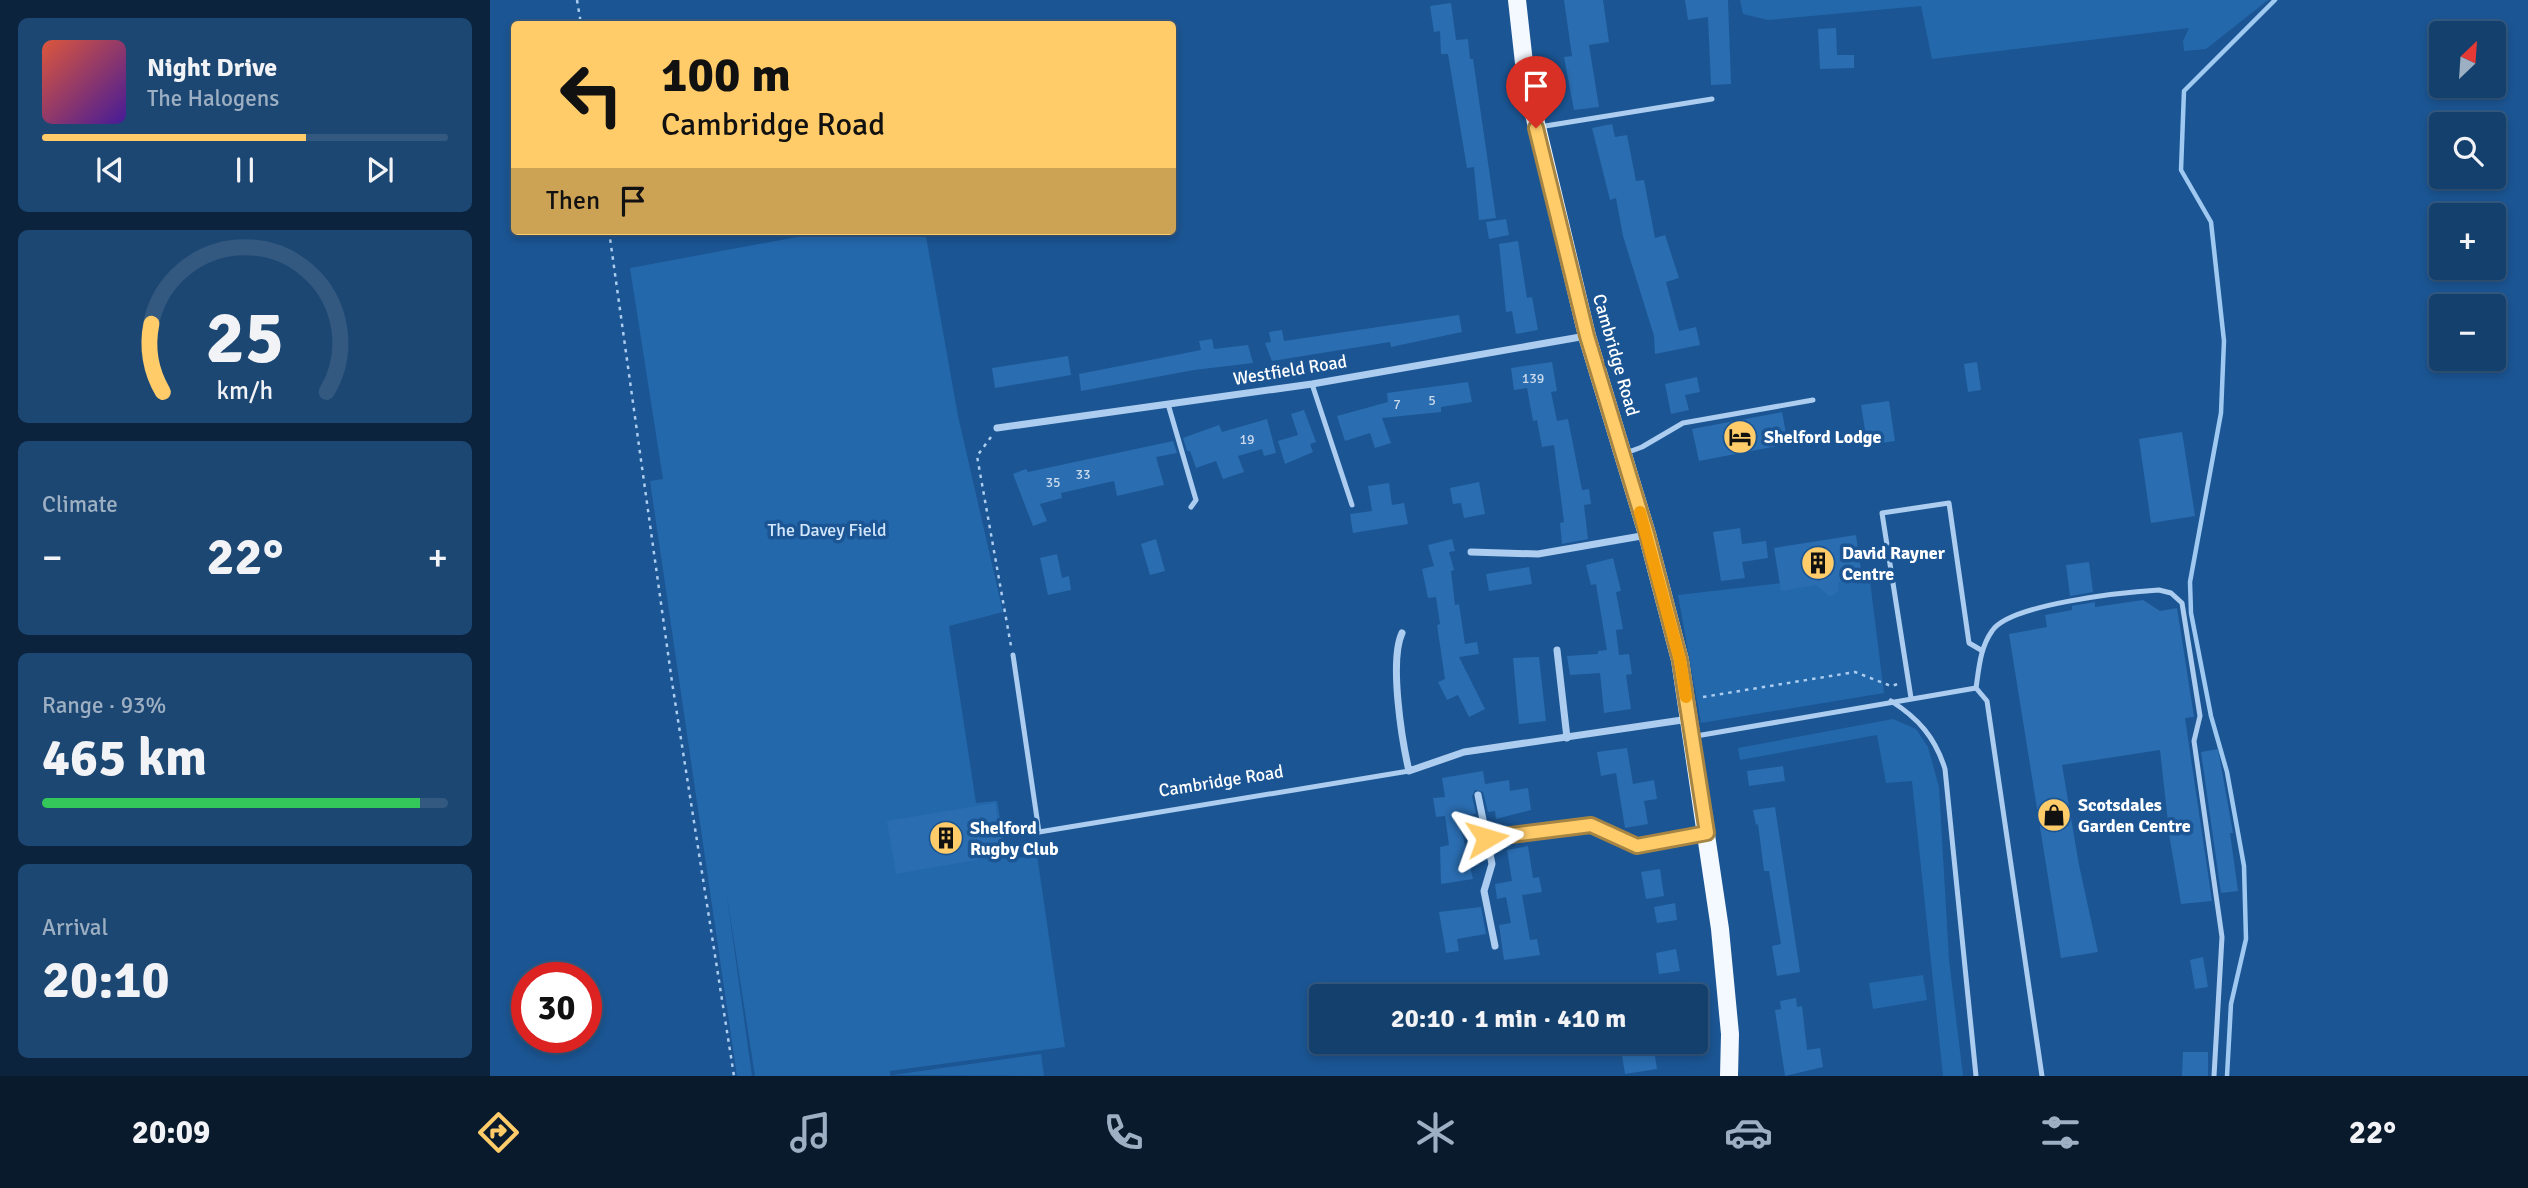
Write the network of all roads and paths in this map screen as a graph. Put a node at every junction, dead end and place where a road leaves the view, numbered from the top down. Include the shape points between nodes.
1 (577, 0) edge
2 (1517, 0) edge
3 (580, 21) edge
4 (1713, 99) dead end
5 (1536, 128) junction
6 (610, 235) edge
7 (1587, 336) junction
8 (1312, 384) junction
9 (1813, 400) dead end
10 (1168, 404) junction
11 (997, 428) joint
12 (1623, 454) junction
13 (1352, 505) dead end
14 (1191, 507) dead end
15 (1647, 534) junction
16 (1471, 552) dead end
17 (1402, 633) dead end
18 (1557, 650) dead end
19 (1981, 650) junction
20 (1013, 655) joint
21 (1908, 683) junction
22 (1976, 688) junction
23 (1911, 698) junction
24 (1686, 700) junction
25 (1891, 701) junction
26 (1691, 727) junction
27 (1567, 738) junction
28 (1409, 771) junction
29 (1478, 795) dead end
30 (1707, 833) junction
31 (1487, 838) junction
32 (1495, 946) dead end
33 (734, 1076) edge
34 (1729, 1076) edge
35 (1976, 1076) edge
36 (2042, 1076) edge
37 (2214, 1076) edge

1 - 3 path
2 - 5 main road, Cambridge Road
4 - 5 lane
5 - 7 main road, Cambridge Road
6 - 33 path via 672,682
7 - 8 street, Westfield Road
7 - 12 main road, Cambridge Road
8 - 10 street, Westfield Road
8 - 13 lane
9 - 12 lane via 1683,423
10 - 11 street, Westfield Road
10 - 14 lane via 1196,500
11 - 20 path via 977,456
12 - 15 main road, Cambridge Road
15 - 16 street via 1538,554
15 - 24 main road, Cambridge Road
17 - 28 street via 1397,659 1400,723
18 - 27 street
19 - 21 lane via 1969,643 1949,503 1882,513
19 - 22 lane
19 - 37 lane via 1993,628 2009,616 2034,608 2159,590 2182,603 2200,716 2194,741 2222,937
20 - 28 lane, Cambridge Road via 1039,832
21 - 23 lane
21 - 24 path via 1891,685 1855,672
22 - 23 lane
22 - 36 lane via 1987,701
23 - 25 lane
24 - 26 main road, Cambridge Road
25 - 26 lane
25 - 35 lane via 1915,716 1938,749 1945,769
26 - 27 street, Cambridge Road
26 - 30 main road, Cambridge Road
27 - 28 street, Cambridge Road via 1464,752
29 - 31 street
30 - 31 street via 1637,846 1591,825
30 - 34 main road, Cambridge Road via 1730,1034
31 - 32 street via 1492,864 1484,891

